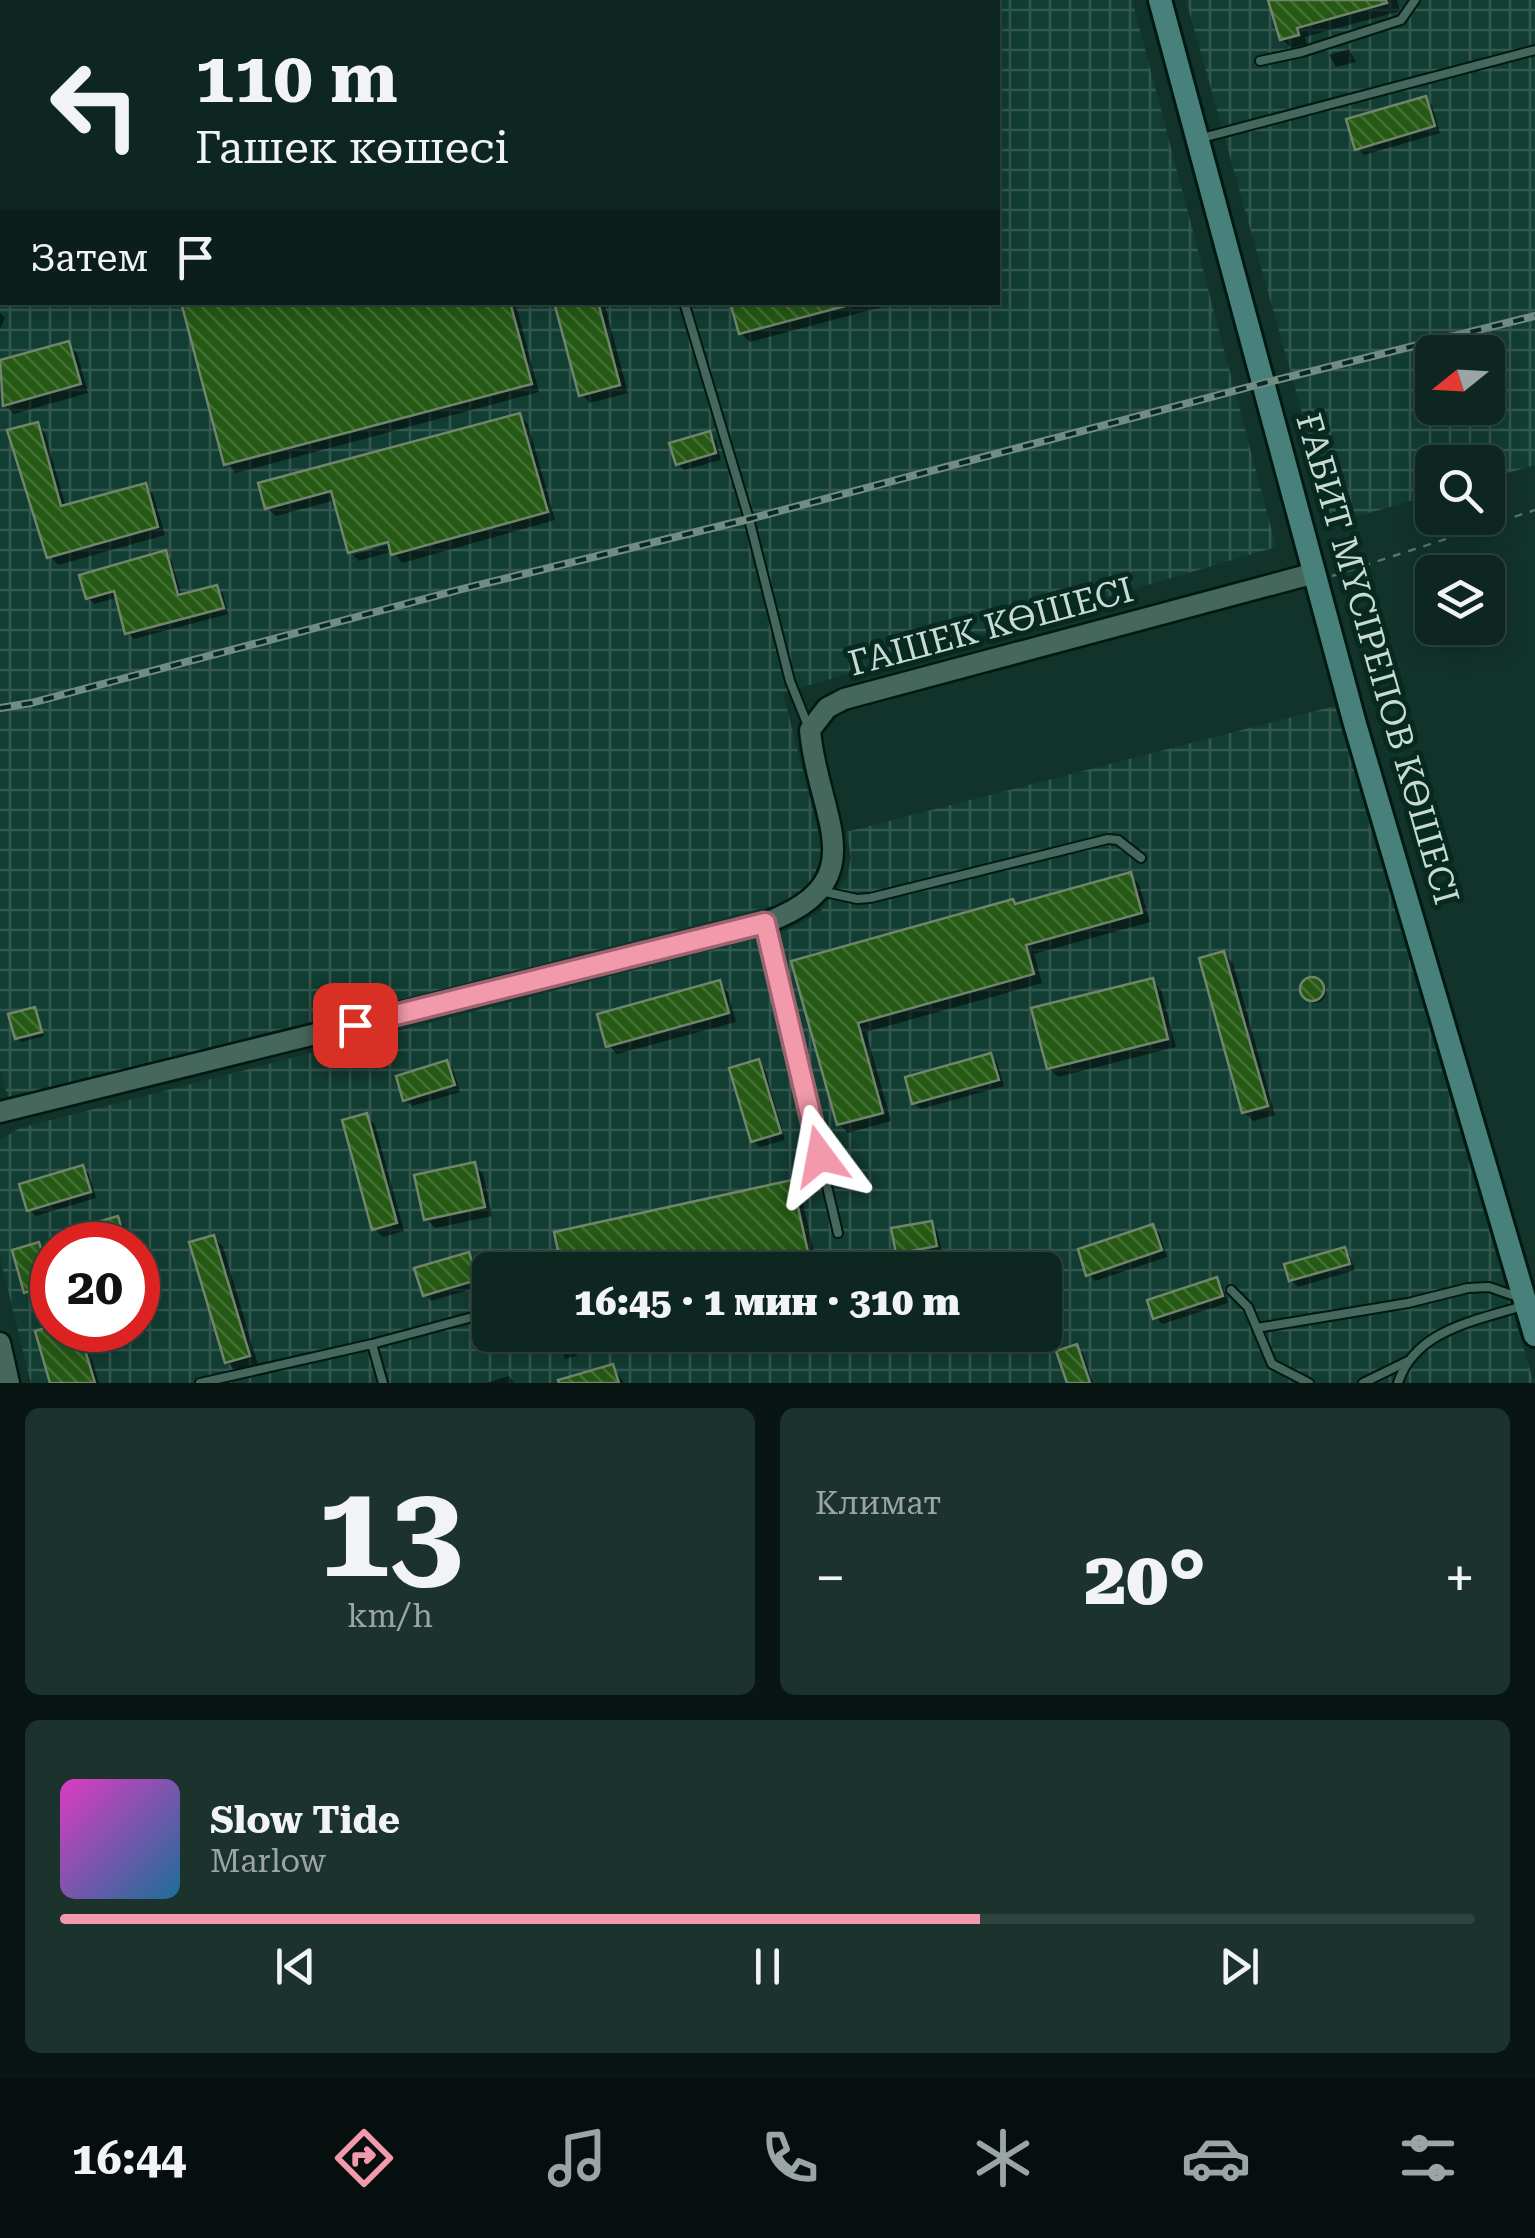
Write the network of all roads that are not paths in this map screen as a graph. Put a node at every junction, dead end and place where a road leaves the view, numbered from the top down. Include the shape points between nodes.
1 (1415, 0) edge
2 (1166, 2) edge
3 (1535, 50) edge
4 (1260, 62) dead end
5 (1198, 139) junction
6 (685, 305) edge
7 (1316, 577) junction
8 (810, 730) junction
9 (1141, 858) dead end
10 (822, 891) junction
11 (765, 923) junction
12 (0, 1112) edge
13 (838, 1234) dead end
14 (1231, 1290) dead end
15 (1526, 1305) junction
16 (472, 1316) edge
17 (1258, 1328) junction
18 (1535, 1335) edge
19 (0, 1344) edge
20 (372, 1344) junction
21 (1408, 1361) junction
22 (10, 1383) edge
23 (200, 1383) edge
24 (383, 1383) edge
25 (1309, 1383) edge
26 (1363, 1383) edge
27 (1398, 1383) edge

1 - 4 lane via 1401,20
2 - 5 main road, ҒАБИТ МҮСІРЕПОВ КӨШЕСІ
3 - 5 lane
5 - 7 main road, ҒАБИТ МҮСІРЕПОВ КӨШЕСІ
6 - 8 lane via 790,682
7 - 8 street, ГАШЕК КӨШЕСІ via 844,700 826,708
7 - 15 main road, ҒАБИТ МҮСІРЕПОВ КӨШЕСІ
8 - 10 street via 832,839
9 - 10 lane via 1108,839 870,898
10 - 11 street
11 - 12 street
11 - 13 lane
14 - 17 lane
15 - 17 lane via 1511,1292 1468,1288
15 - 18 main road, ҒАБИТ МҮСІРЕПОВ КӨШЕСІ
15 - 21 lane via 1442,1332
16 - 20 lane
17 - 25 lane via 1272,1364
19 - 22 street
20 - 23 lane
20 - 24 lane
21 - 26 lane
21 - 27 lane

